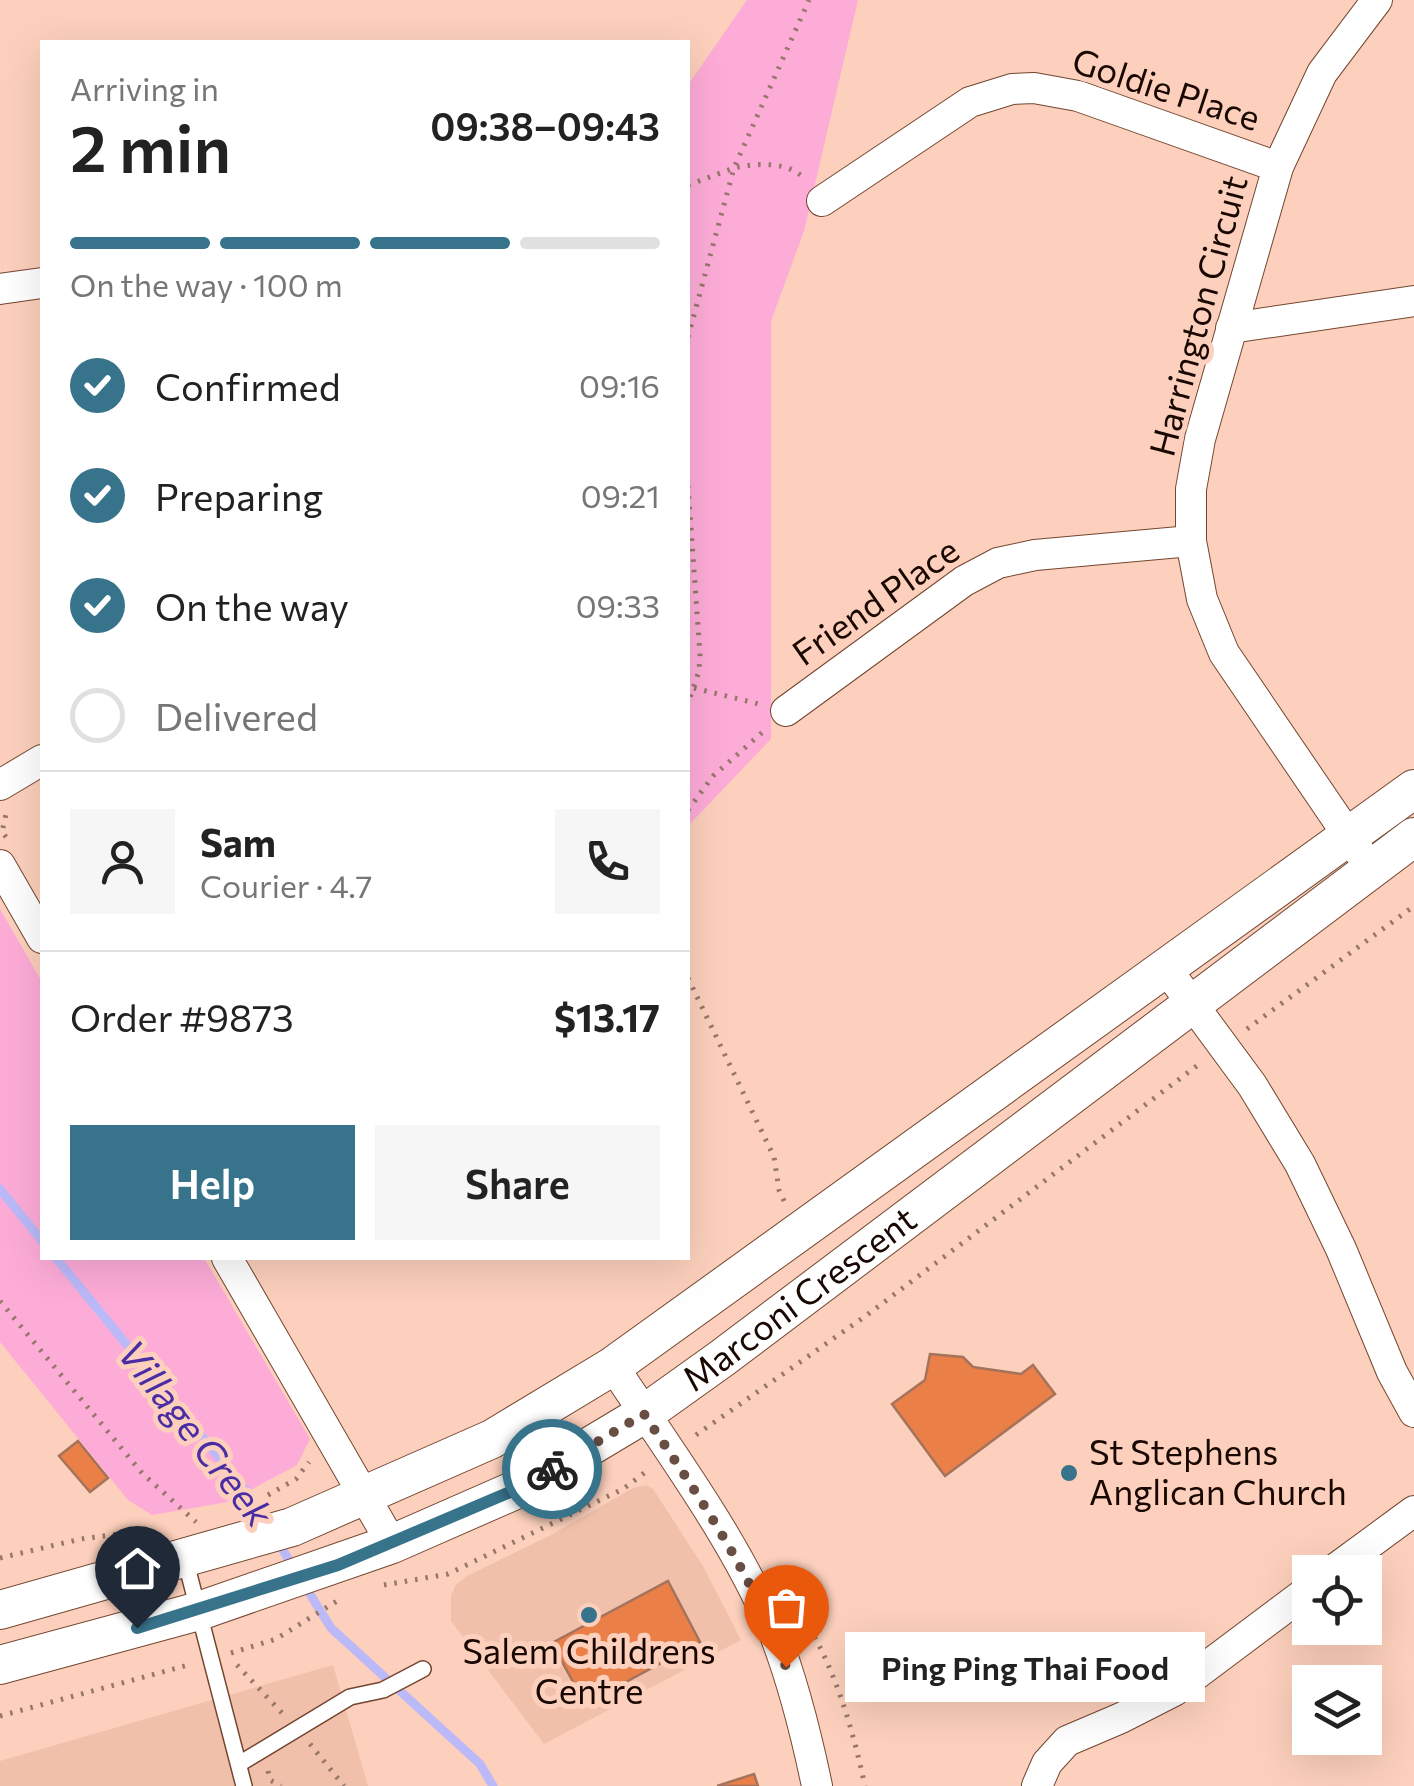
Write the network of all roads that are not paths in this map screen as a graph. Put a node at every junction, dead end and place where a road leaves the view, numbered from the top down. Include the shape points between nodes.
1 (1377, 0) edge
2 (1278, 167) junction
3 (822, 201) road end
4 (40, 284) edge
5 (0, 289) edge
6 (1414, 301) edge
7 (1231, 328) junction
8 (1190, 541) junction
9 (786, 711) road end
10 (40, 761) edge
11 (8, 780) edge
12 (1414, 789) edge
13 (1348, 835) junction
14 (1414, 836) edge
15 (6, 857) edge
16 (1371, 869) junction
17 (40, 934) edge
18 (1165, 967) junction
19 (1192, 1004) junction
20 (228, 1260) edge
21 (613, 1366) junction
22 (1414, 1412) edge
23 (644, 1414) junction
24 (366, 1497) junction
25 (1414, 1511) edge
26 (181, 1542) junction
27 (392, 1544) junction
28 (1355, 1555) edge
29 (1292, 1602) edge
30 (0, 1610) edge
31 (199, 1610) junction
32 (0, 1666) edge
33 (423, 1669) dead end
34 (239, 1764) junction
35 (244, 1786) edge
36 (817, 1786) edge
37 (1037, 1786) edge

1 - 2 street, Harrington Circuit via 1322,74
2 - 3 street, Goldie Place via 1078,96 1012,89 970,102
2 - 7 street, Harrington Circuit
4 - 5 street
6 - 7 street
7 - 8 street, Harrington Circuit via 1200,439
8 - 9 street, Friend Place via 998,563
8 - 13 street, Harrington Circuit via 1202,599 1224,653
10 - 11 street
12 - 13 street, Marconi Crescent
13 - 16 street, Harrington Circuit
13 - 18 street, Marconi Crescent
14 - 16 street, Marconi Crescent
15 - 17 street
16 - 19 street, Marconi Crescent
18 - 19 street
18 - 21 street, Marconi Crescent
19 - 22 street via 1300,1164
19 - 23 street, Marconi Crescent
20 - 24 street
21 - 23 street
21 - 24 street, Marconi Crescent via 492,1439
23 - 27 street, Marconi Crescent via 522,1487
23 - 36 street via 734,1552 772,1629 801,1712
24 - 26 street, Marconi Crescent via 275,1532
24 - 27 street
25 - 28 street
26 - 30 street, Marconi Crescent
26 - 31 lane
27 - 31 street, Marconi Crescent via 324,1587
29 - 37 street via 1174,1690 1068,1741
31 - 32 street, Marconi Crescent
31 - 34 lane
33 - 34 lane via 383,1690 350,1697
34 - 35 lane

